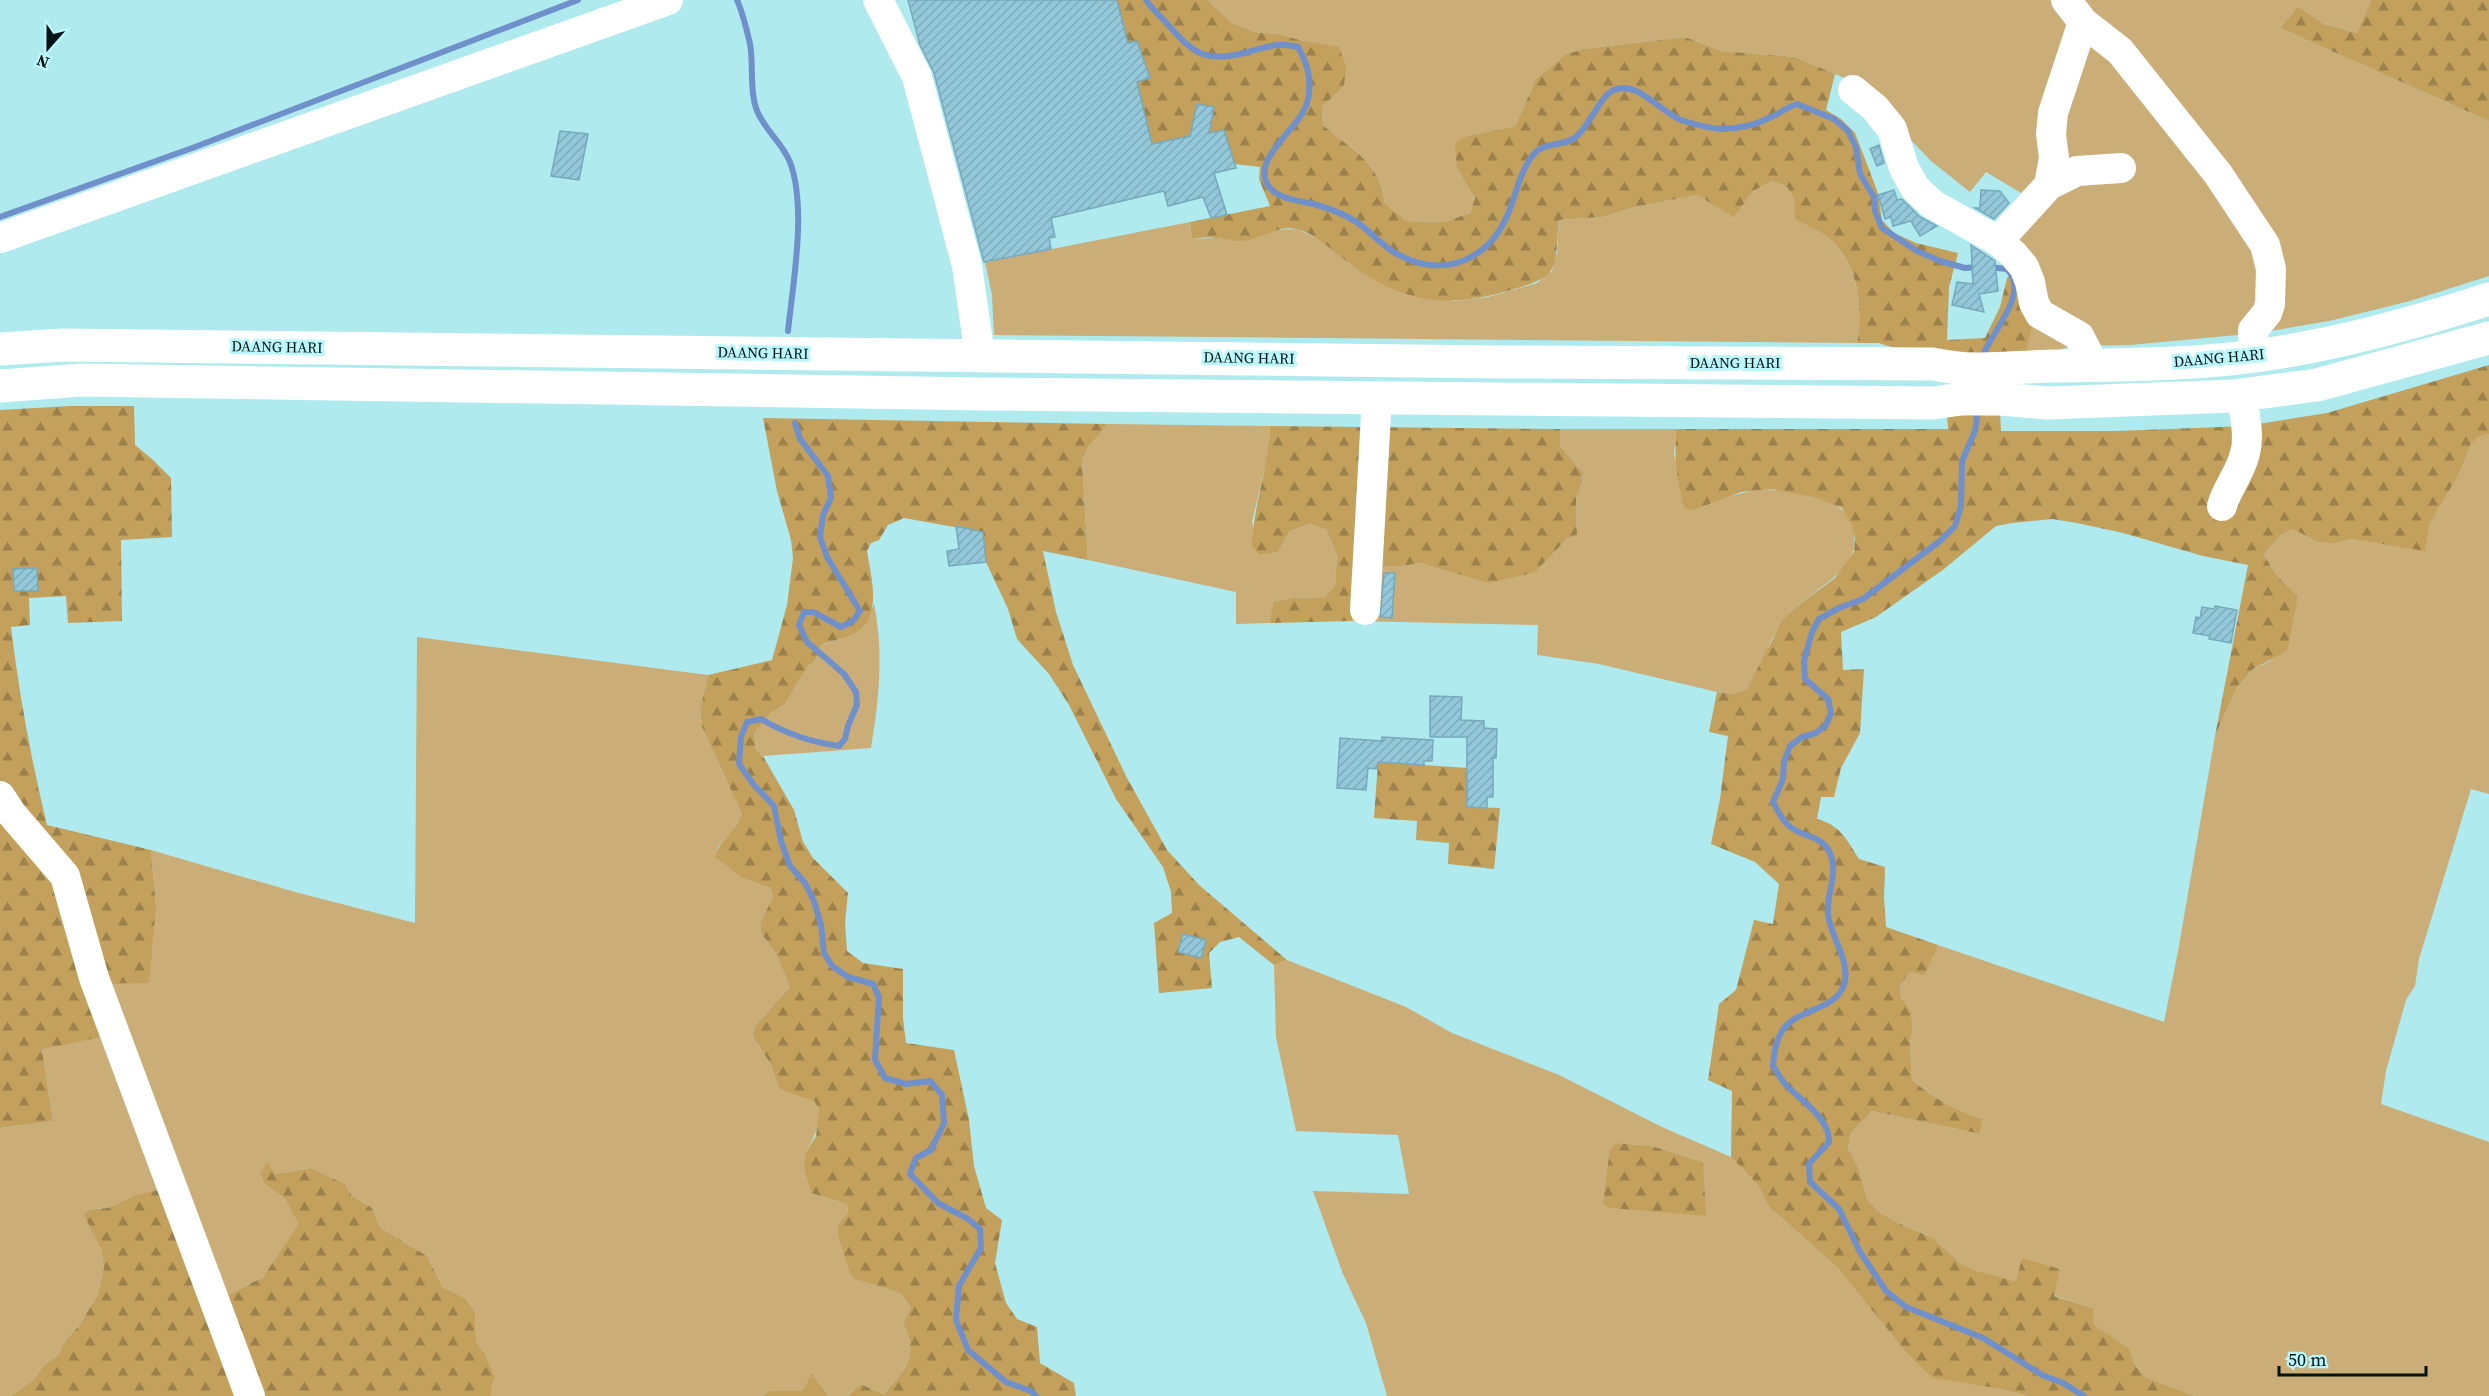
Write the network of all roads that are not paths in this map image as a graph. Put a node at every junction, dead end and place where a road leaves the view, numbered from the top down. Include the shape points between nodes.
1 (668, 0) edge
2 (878, 0) edge
3 (2074, 11) edge
4 (1853, 90) dead end
5 (2121, 168) dead end
6 (2049, 185) junction
7 (0, 238) edge
8 (1998, 241) junction
9 (2489, 299) edge
10 (2489, 338) edge
11 (0, 349) edge
12 (980, 356) junction
13 (2254, 356) junction
14 (1345, 360) junction
15 (2094, 365) junction
16 (1960, 385) junction
17 (2000, 385) junction
18 (0, 386) edge
19 (2242, 395) junction
20 (1361, 397) junction
21 (2222, 506) dead end
22 (1365, 610) dead end
23 (0, 796) edge
24 (250, 1396) edge

1 - 7 street
2 - 12 street via 916,77 967,266
3 - 6 street via 2053,113 2054,158
3 - 13 street via 2127,58 2218,174 2265,245 2272,291 2267,313 2253,330
4 - 8 street via 1892,129 1915,188 1932,204
5 - 6 street via 2077,171
6 - 8 street
8 - 15 street via 2024,267 2040,314 2079,336
9 - 13 main road, DAANG HARI via 2309,348
10 - 19 main road, DAANG HARI via 2318,385
11 - 12 main road, DAANG HARI via 63,345
12 - 14 main road, DAANG HARI
13 - 15 main road, DAANG HARI
14 - 16 main road, DAANG HARI via 1933,364
14 - 20 main road
15 - 17 main road, DAANG HARI
16 - 17 main road, DAANG HARI
16 - 20 main road, DAANG HARI via 1921,402
17 - 19 main road, DAANG HARI via 2048,403
18 - 20 main road, DAANG HARI via 94,380
19 - 21 street via 2246,453
20 - 22 street
23 - 24 street via 65,876 94,978

